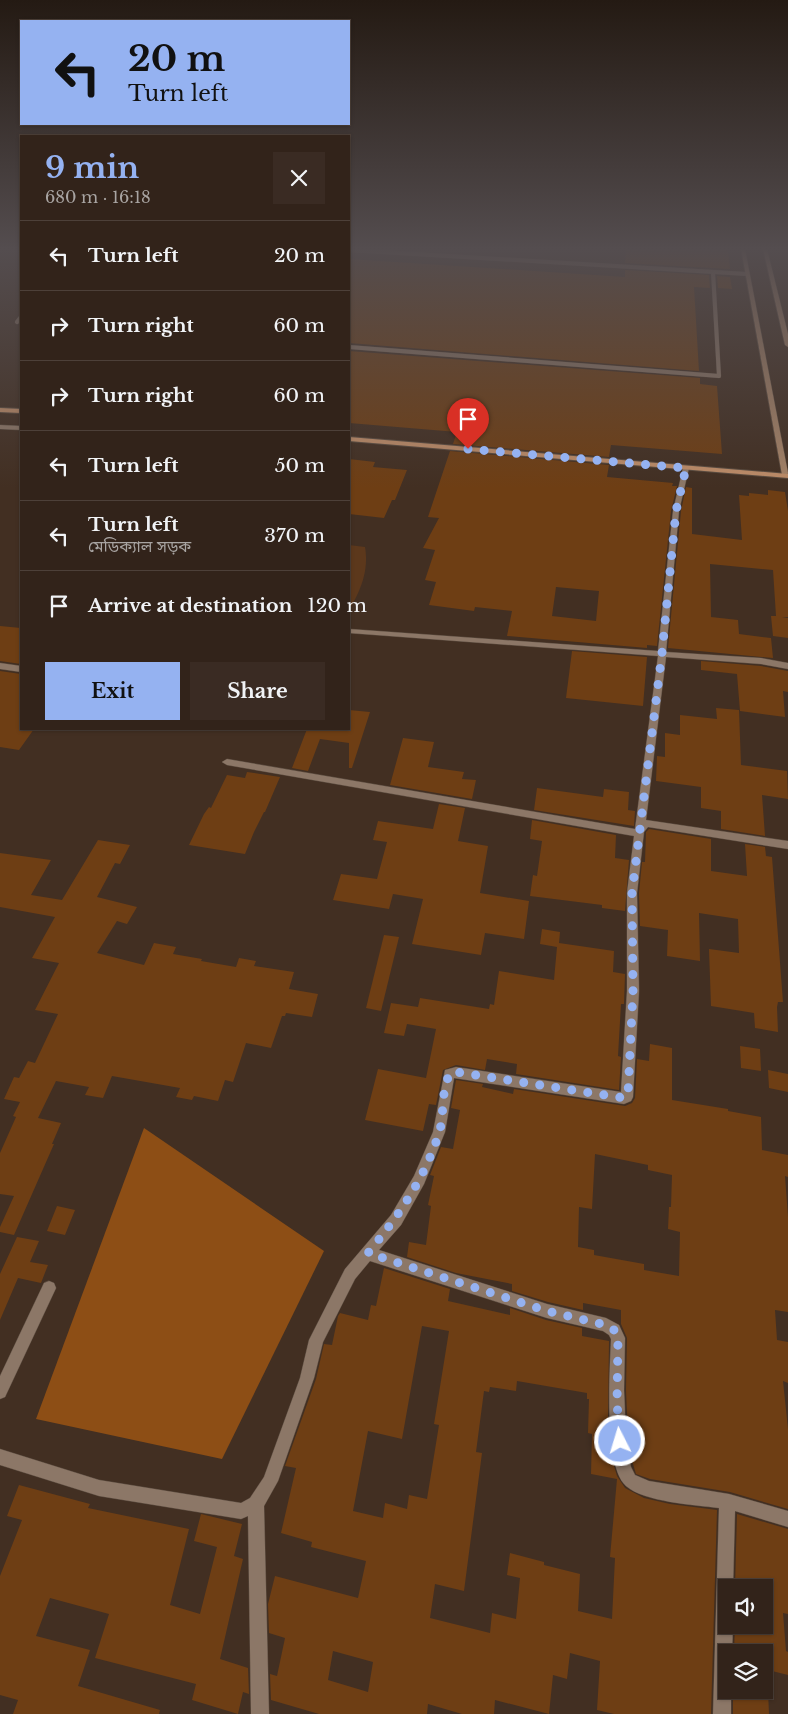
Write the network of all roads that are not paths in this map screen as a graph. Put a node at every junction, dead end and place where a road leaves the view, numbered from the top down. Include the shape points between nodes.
1 (716, 329) edge
2 (758, 329) edge
3 (784, 329) edge
4 (788, 345) edge
5 (350, 347) edge
6 (0, 410) edge
7 (20, 411) edge
8 (0, 426) edge
9 (20, 428) edge
10 (350, 439) edge
11 (686, 468) junction
12 (787, 476) edge
13 (350, 631) edge
14 (662, 653) junction
15 (0, 666) edge
16 (788, 666) edge
17 (20, 669) edge
18 (227, 762) dead end
19 (639, 833) junction
20 (788, 845) edge
21 (368, 1253) junction
22 (49, 1288) dead end
23 (0, 1392) edge
24 (0, 1457) edge
25 (727, 1502) junction
26 (256, 1504) junction
27 (788, 1519) edge
28 (260, 1714) edge
29 (722, 1714) edge

1 - 5 lane via 719,376
2 - 12 main road
3 - 4 main road
6 - 7 main road
8 - 9 street
10 - 11 main road
11 - 12 main road
11 - 14 street via 676,511
13 - 14 street
14 - 16 street
14 - 19 street
15 - 17 street
18 - 19 street
19 - 20 street via 645,823
19 - 21 street via 632,893 633,991 627,1096 451,1072 439,1132 419,1180 396,1220
21 - 25 street via 547,1311 598,1322 614,1330 618,1338 617,1403 622,1460 630,1481 641,1487
21 - 26 street via 350,1274 316,1340 270,1481
22 - 23 street
24 - 26 street via 99,1488 241,1511
25 - 27 street
25 - 29 street
26 - 28 street

